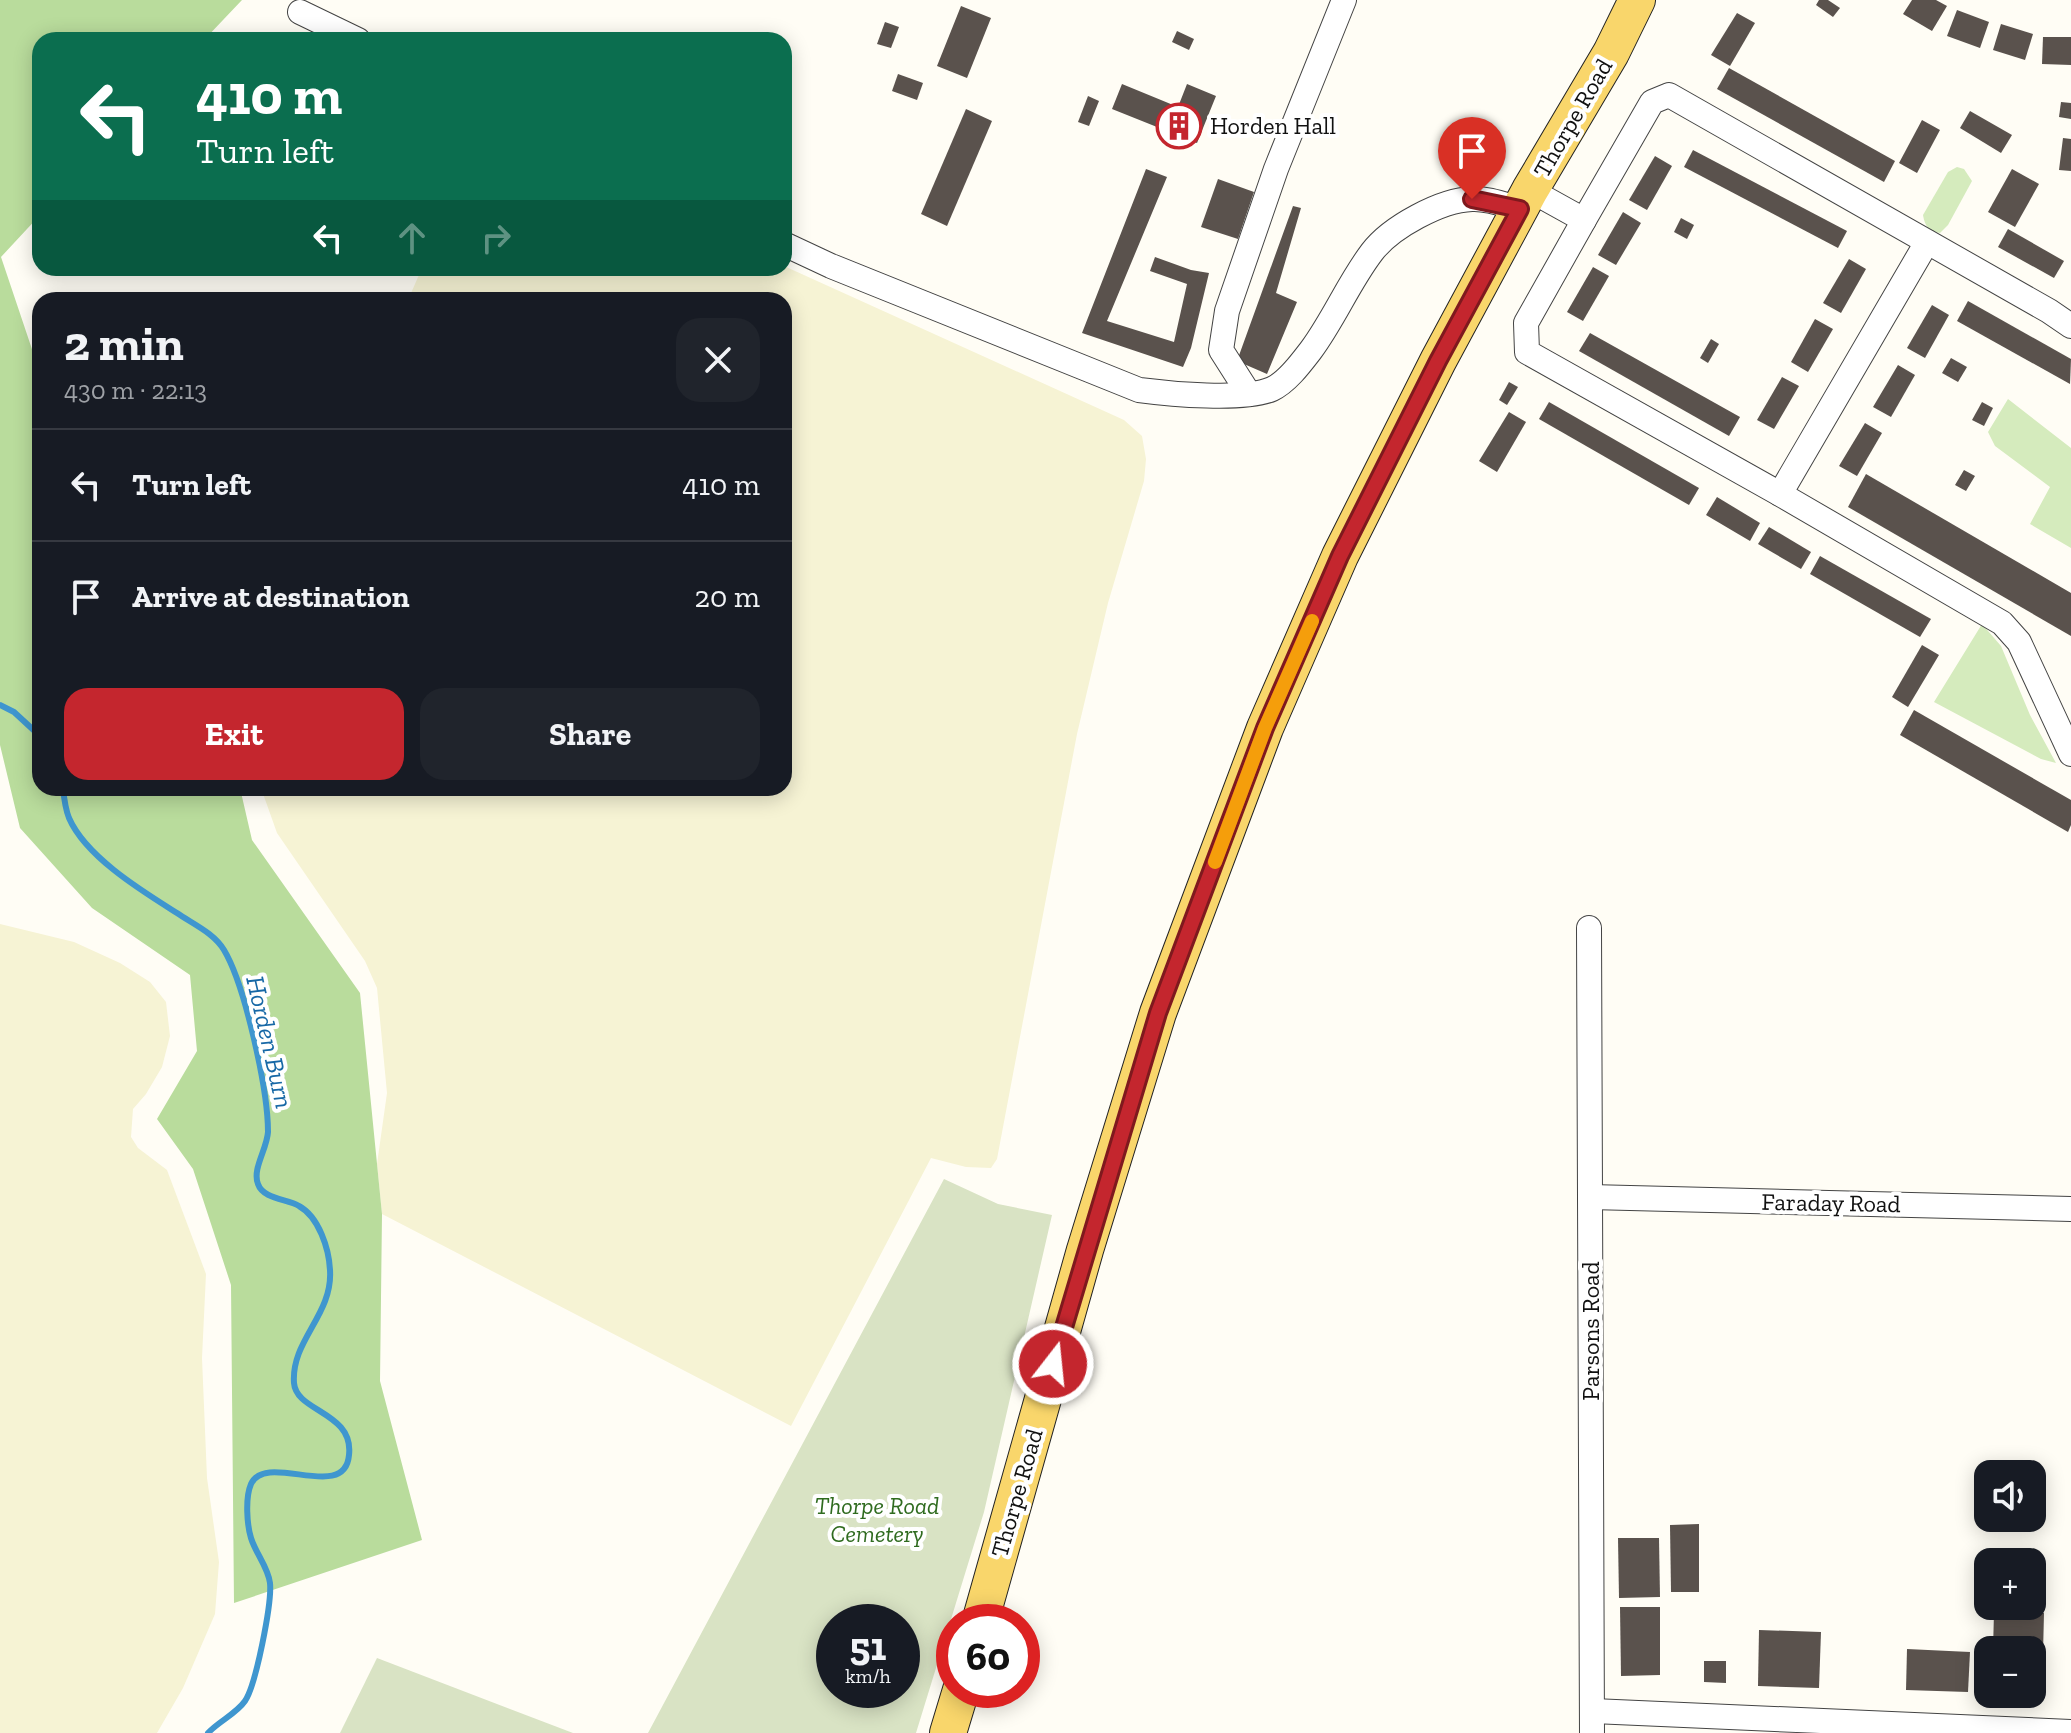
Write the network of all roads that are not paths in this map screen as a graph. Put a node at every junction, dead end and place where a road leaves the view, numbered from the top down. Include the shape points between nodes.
1 (1344, 0) edge
2 (1637, 0) edge
3 (300, 12) dead end
4 (341, 32) edge
5 (1525, 200) junction
6 (1584, 220) junction
7 (1927, 242) junction
8 (792, 248) edge
9 (2071, 326) edge
10 (1249, 394) junction
11 (1780, 494) junction
12 (2071, 754) edge
13 (1589, 928) dead end
14 (1590, 1197) junction
15 (2071, 1209) edge
16 (985, 1604) edge
17 (956, 1708) edge
18 (1592, 1722) edge
19 (2071, 1732) edge
20 (948, 1733) edge

1 - 10 street via 1276,169 1227,311 1221,350
2 - 5 main road, Thorpe Road
3 - 4 street
5 - 6 street
5 - 10 street via 1472,199 1431,210 1397,227 1373,251 1300,364 1273,388
5 - 16 main road, Thorpe Road via 1340,556 1265,728 1158,1013
6 - 7 street via 1652,102 1669,95
6 - 11 street via 1526,323 1527,352
7 - 9 street
7 - 11 street
8 - 10 street via 1139,390
11 - 12 street via 2002,623 2019,642
13 - 14 street, Parsons Road
14 - 15 street, Faraday Road
14 - 18 street, Parsons Road
17 - 20 main road
18 - 19 street

